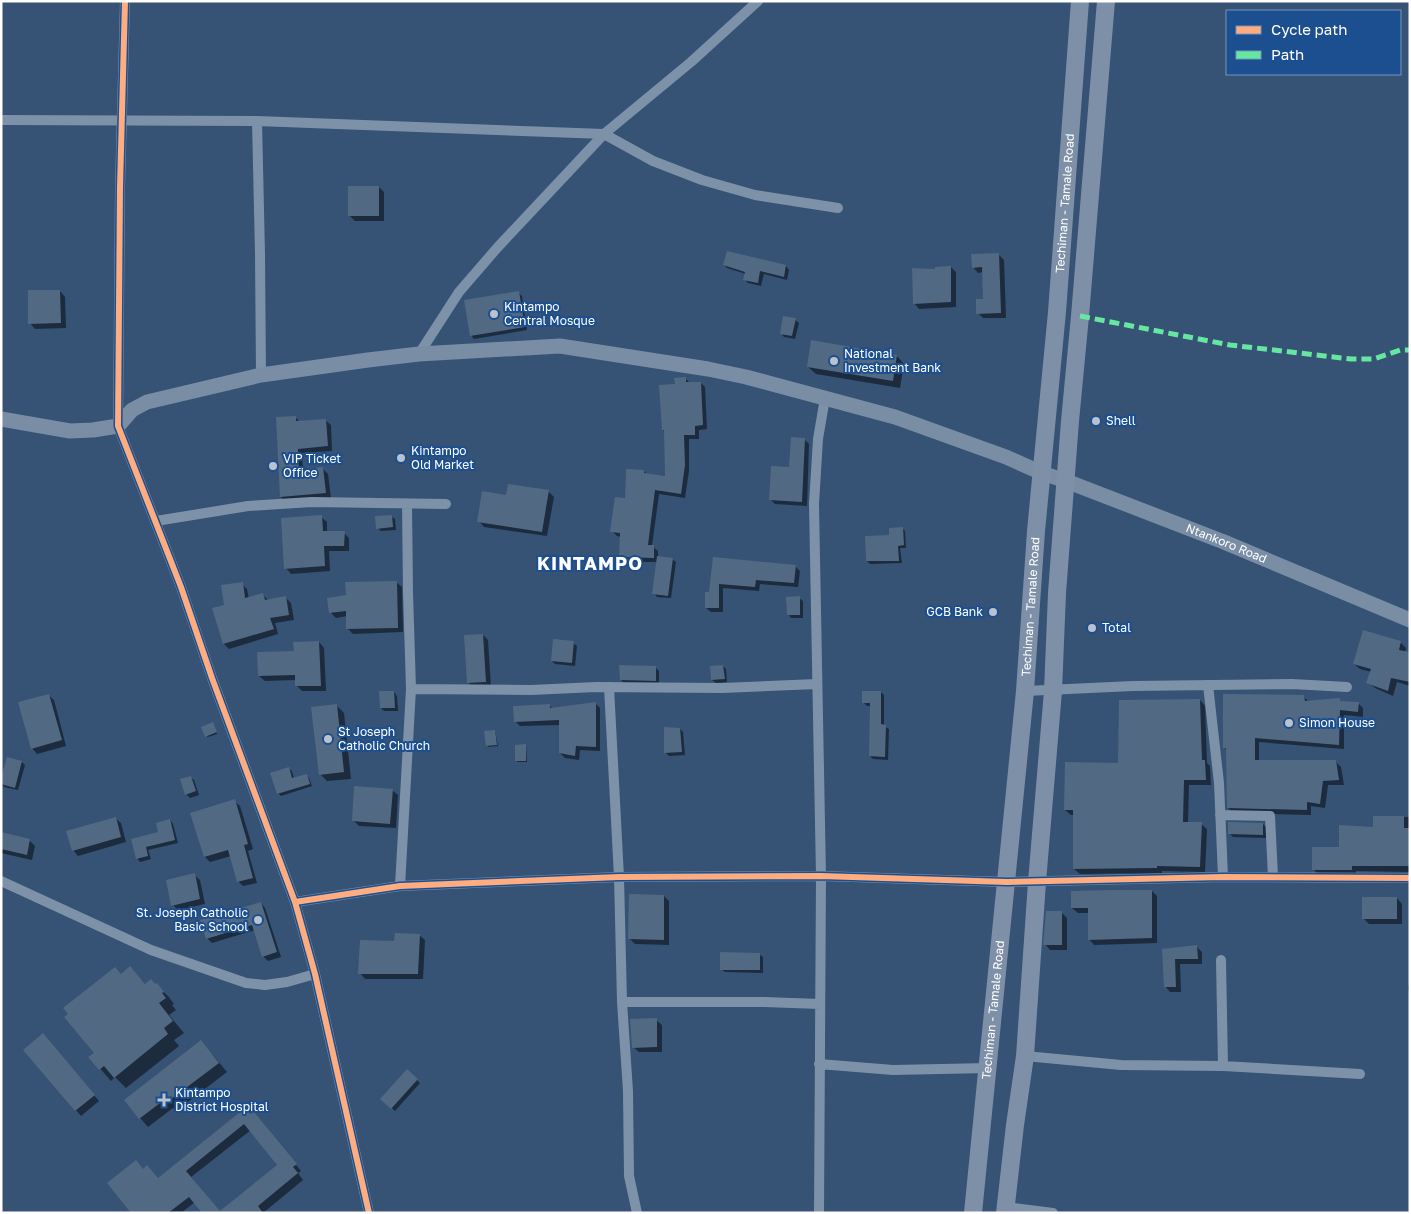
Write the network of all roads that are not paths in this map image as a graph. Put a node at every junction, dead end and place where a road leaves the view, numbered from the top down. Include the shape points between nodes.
1 (125, 1) edge
2 (758, 1) edge
3 (1080, 1) edge
4 (1106, 1) edge
5 (1, 120) edge
6 (123, 121) junction
7 (257, 121) junction
8 (604, 134) junction
9 (838, 208) dead end
10 (419, 354) junction
11 (261, 376) junction
12 (825, 398) junction
13 (1, 419) edge
14 (118, 426) junction
15 (1042, 473) junction
16 (1066, 481) junction
17 (407, 504) junction
18 (446, 504) dead end
19 (156, 521) junction
20 (1410, 620) edge
21 (817, 684) junction
22 (1208, 685) junction
23 (609, 687) junction
24 (1347, 687) dead end
25 (411, 689) junction
26 (1025, 691) junction
27 (1053, 691) junction
28 (1046, 778) junction
29 (1017, 779) junction
30 (1220, 815) junction
31 (821, 876) junction
32 (619, 877) junction
33 (1223, 877) junction
34 (1273, 877) junction
35 (1410, 878) edge
36 (1, 881) edge
37 (1007, 882) junction
38 (1037, 882) junction
39 (400, 886) junction
40 (295, 902) junction
41 (1221, 960) dead end
42 (315, 974) junction
43 (622, 1002) junction
44 (820, 1004) junction
45 (1025, 1056) junction
46 (819, 1064) junction
47 (1223, 1066) junction
48 (989, 1068) junction
49 (1360, 1074) dead end
50 (1006, 1210) edge
51 (369, 1213) edge
52 (637, 1213) edge
53 (819, 1213) edge
54 (973, 1213) edge
55 (1053, 1213) edge

1 - 6 street
2 - 8 street
3 - 15 highway, Techiman - Tamale Road
4 - 16 highway, Techiman - Tamale Road
5 - 6 street
6 - 7 street
6 - 14 street
7 - 8 street
7 - 11 street
8 - 9 street via 653,161 702,180 755,195
8 - 10 street via 496,248 459,292
10 - 11 main road, Ntankoro Road
10 - 12 main road, Ntankoro Road via 560,346 717,371
11 - 14 main road, Ntankoro Road via 147,402 132,410
12 - 15 main road, Ntankoro Road via 895,417
12 - 21 street via 818,439 814,504
13 - 14 main road via 70,431
14 - 19 street
15 - 16 main road, Ntankoro Road
15 - 26 highway, Techiman - Tamale Road
16 - 20 main road, Ntankoro Road via 1224,542
16 - 27 highway, Techiman - Tamale Road
17 - 18 street
17 - 19 street via 312,502 248,506
17 - 25 street
19 - 40 street
21 - 23 street via 722,688
21 - 31 street
22 - 24 street
22 - 27 street
22 - 30 street
23 - 25 street
23 - 32 street
25 - 39 street
26 - 27 street
26 - 29 highway, Techiman - Tamale Road
27 - 28 highway, Techiman - Tamale Road
28 - 29 highway
28 - 38 highway, Techiman - Tamale Road
29 - 37 highway, Techiman - Tamale Road
30 - 33 street
30 - 34 street via 1270,816
31 - 32 street
31 - 37 street
31 - 44 street
32 - 39 street
32 - 43 street
33 - 34 street
33 - 38 street
34 - 35 street
36 - 42 street via 150,950 246,982 272,984
37 - 38 street
37 - 48 highway, Techiman - Tamale Road
38 - 45 highway, Techiman - Tamale Road
39 - 40 street
40 - 42 street
41 - 47 street
42 - 51 street
43 - 44 street
43 - 52 street via 629,1176
44 - 46 street
45 - 47 street via 1121,1065
45 - 50 highway, Techiman - Tamale Road
46 - 48 street via 893,1070
46 - 53 street
47 - 49 street
48 - 54 highway, Techiman - Tamale Road
50 - 55 street

